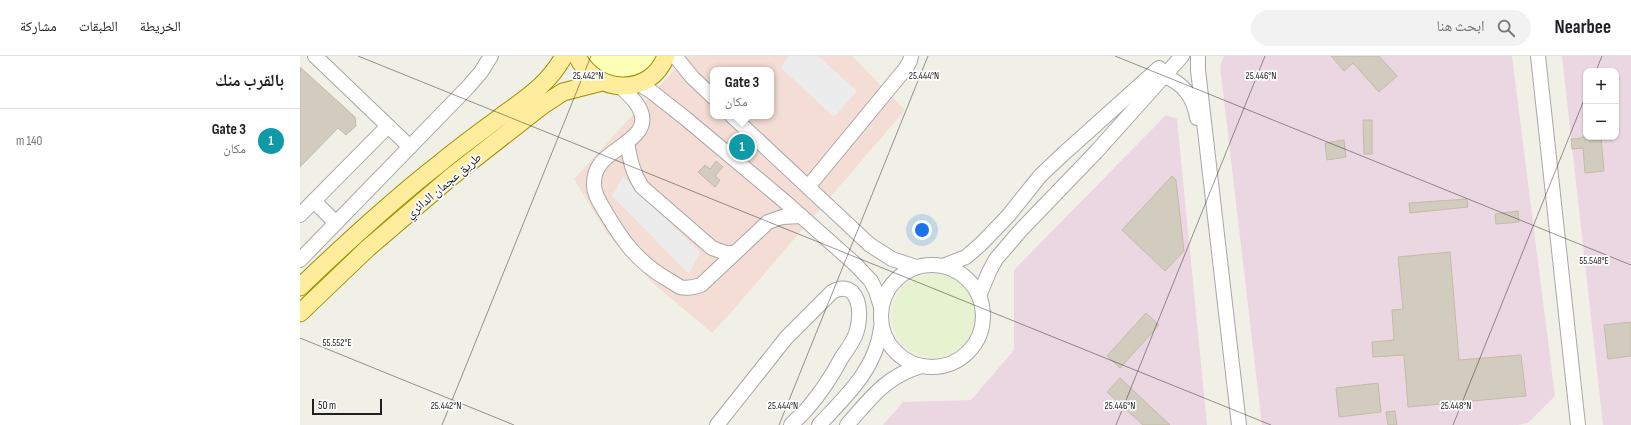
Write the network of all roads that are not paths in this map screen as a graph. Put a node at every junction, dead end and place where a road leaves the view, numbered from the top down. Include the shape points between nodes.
1 (315, 56) edge
2 (491, 56) edge
3 (564, 56) edge
4 (577, 56) edge
5 (666, 56) edge
6 (675, 56) edge
7 (911, 56) edge
8 (1170, 56) edge
9 (1182, 56) edge
10 (1198, 56) edge
11 (1531, 56) edge
12 (1538, 56) edge
13 (1164, 76) junction
14 (602, 82) junction
15 (638, 83) junction
16 (620, 86) junction
17 (710, 95) edge
18 (725, 119) edge
19 (735, 119) edge
20 (746, 119) edge
21 (388, 126) junction
22 (627, 142) junction
23 (410, 147) junction
24 (805, 184) junction
25 (314, 201) junction
26 (300, 215) edge
27 (801, 216) junction
28 (336, 223) junction
29 (735, 253) junction
30 (300, 260) edge
31 (943, 266) junction
32 (916, 267) junction
33 (300, 287) edge
34 (979, 296) junction
35 (881, 307) junction
36 (300, 313) edge
37 (882, 327) junction
38 (921, 366) junction
39 (1573, 424) edge
40 (717, 425) edge
41 (791, 425) edge
42 (819, 425) edge
43 (847, 425) edge
44 (1230, 425) edge
45 (1239, 425) edge

1 - 21 street
2 - 23 street via 468,87
3 - 33 main road, طريق عجمان الدائري via 542,87 410,188
4 - 14 main road via 590,75
5 - 15 main road via 649,78
6 - 17 street
7 - 24 street via 906,68
8 - 31 street via 1045,171 981,244 966,257
9 - 13 street
10 - 45 street
11 - 39 street
12 - 39 street
13 - 34 street via 996,259
13 - 44 street via 1182,85 1196,112
14 - 16 main road
14 - 36 main road, طريق عجمان الدائري via 563,92 543,105 451,177 368,248
15 - 16 main road
15 - 27 street via 685,118 702,141 729,166 765,194 784,200
16 - 22 street via 638,105 642,119 637,134
18 - 24 street via 777,169
19 - 24 street
20 - 24 street via 786,158
21 - 23 street
21 - 25 street
22 - 29 street via 631,167 642,187 712,248
22 - 29 street via 601,162 596,172 595,194 622,240 639,259 680,287 693,287 701,284
23 - 28 street
24 - 32 street via 870,245 892,259
25 - 26 street
25 - 28 street
27 - 29 street via 782,217 768,222
27 - 35 street via 864,273 876,291
28 - 30 street
31 - 32 street via 929,264
31 - 34 street via 962,275
32 - 35 street via 903,273 893,282 885,294
34 - 38 street via 983,311 982,327 976,342 966,354 952,363 937,367
35 - 37 street
37 - 38 street via 887,341 896,353 907,361
37 - 42 street via 875,354 866,371
38 - 43 street via 897,375 883,385
40 - 41 street via 786,338 832,292 844,288 855,296 859,309 855,335 822,389

